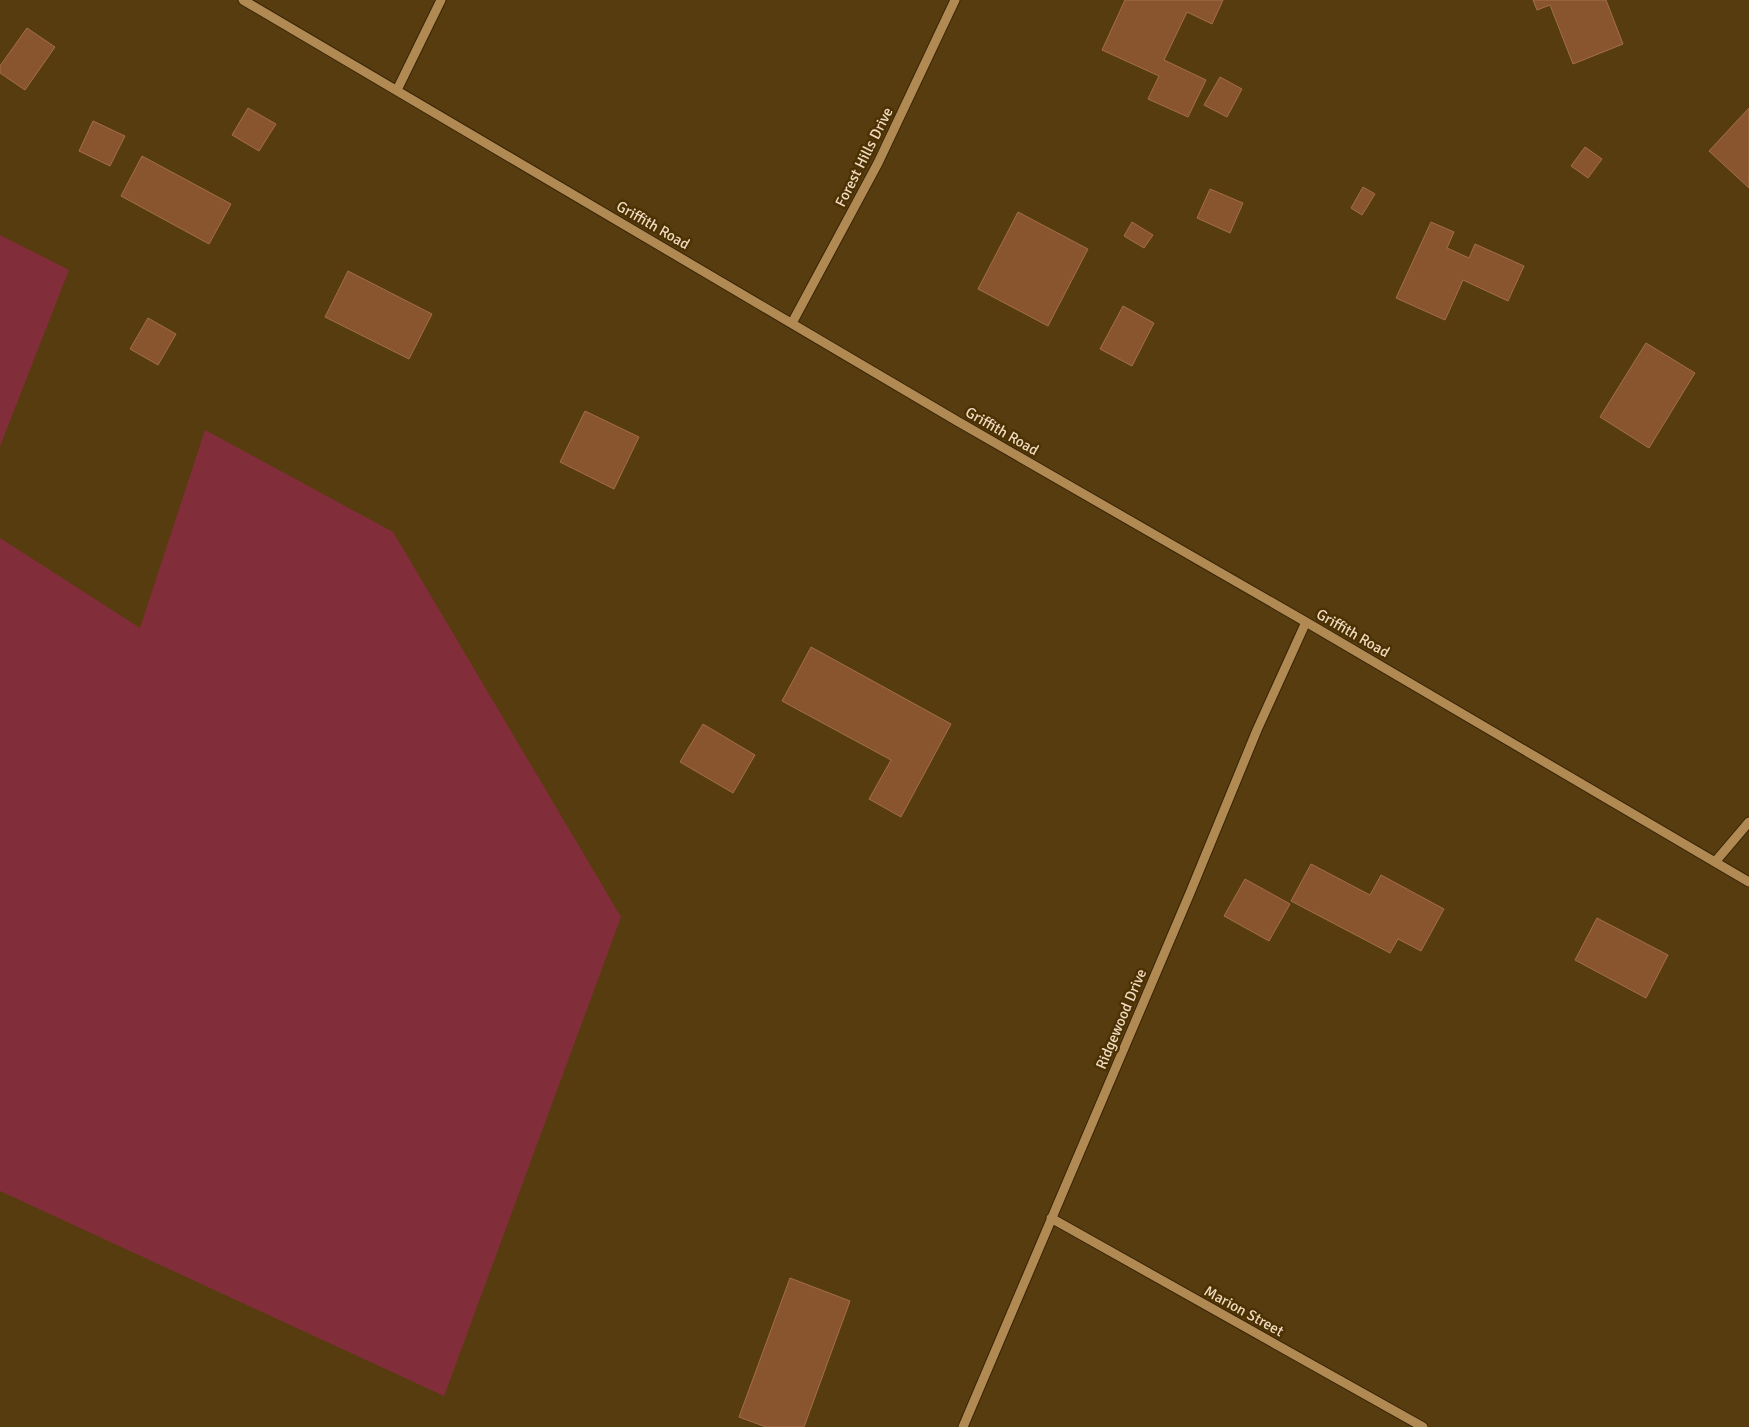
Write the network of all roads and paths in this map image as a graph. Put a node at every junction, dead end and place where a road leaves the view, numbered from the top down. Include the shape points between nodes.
1 (243, 0) edge
2 (441, 0) edge
3 (955, 0) edge
4 (397, 90) junction
5 (792, 323) junction
6 (1306, 622) junction
7 (1749, 822) edge
8 (1715, 862) junction
9 (1749, 882) edge
10 (1051, 1218) junction
11 (963, 1427) edge
12 (1423, 1427) edge

1 - 4 street, Griffith Road
2 - 4 street
3 - 5 street, Forest Hills Drive via 878,163
4 - 5 street, Griffith Road
5 - 6 street, Griffith Road
6 - 8 street, Griffith Road
6 - 10 street, Ridgewood Drive via 1257,730
7 - 8 street
8 - 9 street, Griffith Road
10 - 11 street, Ridgewood Drive
10 - 12 street, Marion Street

